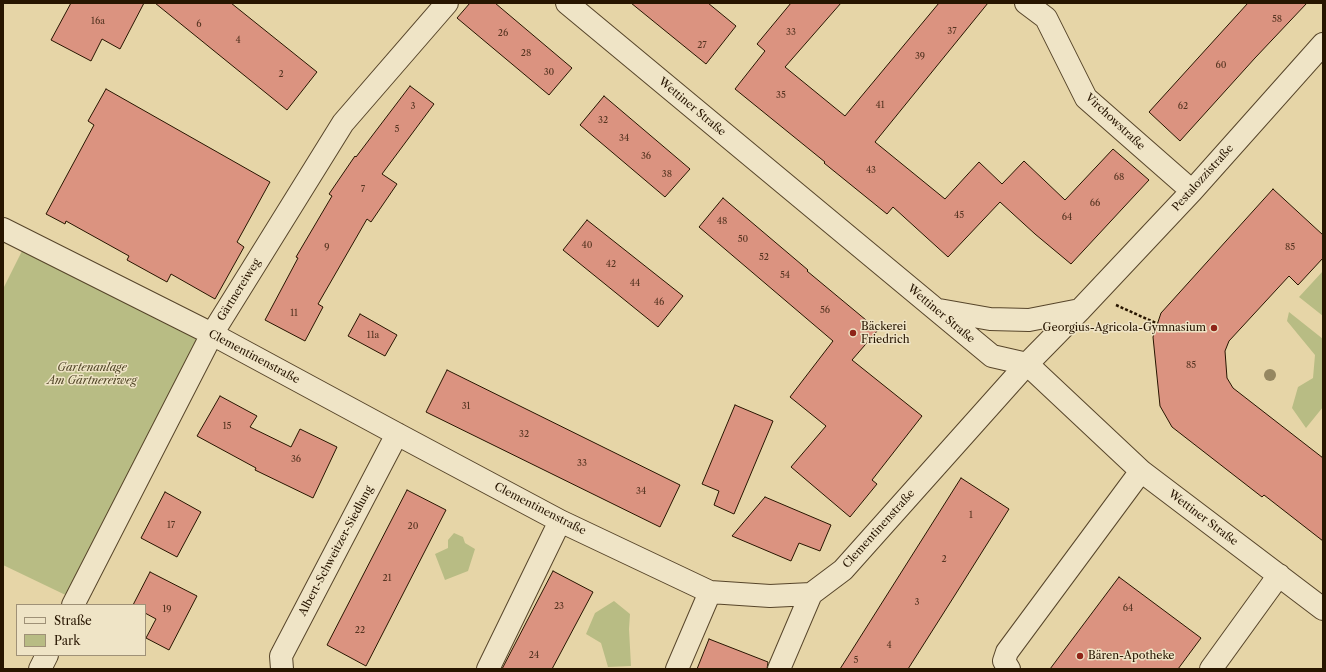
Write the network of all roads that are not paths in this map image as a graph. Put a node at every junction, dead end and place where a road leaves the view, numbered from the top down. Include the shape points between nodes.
1 (447, 3) edge
2 (567, 3) edge
3 (1026, 3) edge
4 (1323, 44) edge
5 (1192, 191) junction
6 (3, 229) edge
7 (1087, 302) junction
8 (937, 310) junction
9 (212, 334) junction
10 (1027, 364) junction
11 (397, 434) junction
12 (1141, 471) junction
13 (560, 521) junction
14 (1279, 575) junction
15 (710, 592) junction
16 (811, 594) junction
17 (74, 604) edge
18 (1323, 609) edge
19 (46, 656) edge
20 (40, 669) edge
21 (282, 669) edge
22 (488, 669) edge
23 (677, 669) edge
24 (779, 669) edge
25 (1008, 669) edge
26 (1210, 669) edge

1 - 9 street, Gärtnereiweg via 343,123
2 - 8 street, Wettiner Straße
3 - 5 street, Virchowstraße via 1046,18 1086,98
4 - 5 street, Pestalozzistraße
5 - 7 street, Pestalozzistraße
6 - 9 street, Clementinenstraße
7 - 8 street via 1029,320 990,319
7 - 10 street, Pestalozzistraße
8 - 10 street, Wettiner Straße via 992,356
9 - 11 street, Clementinenstraße
9 - 17 street, Gärtnereiweg
10 - 12 street, Wettiner Straße
10 - 16 street, Clementinenstraße via 843,570
11 - 13 street, Clementinenstraße
11 - 21 street, Albert-Schweitzer-Siedlung via 281,656
12 - 14 street, Wettiner Straße
12 - 25 street via 1007,652 1004,661
13 - 15 street, Clementinenstraße
13 - 22 street
14 - 18 street, Wettiner Straße
14 - 26 street
15 - 16 street, Clementinenstraße via 770,596
15 - 23 street
16 - 24 street
19 - 20 street

